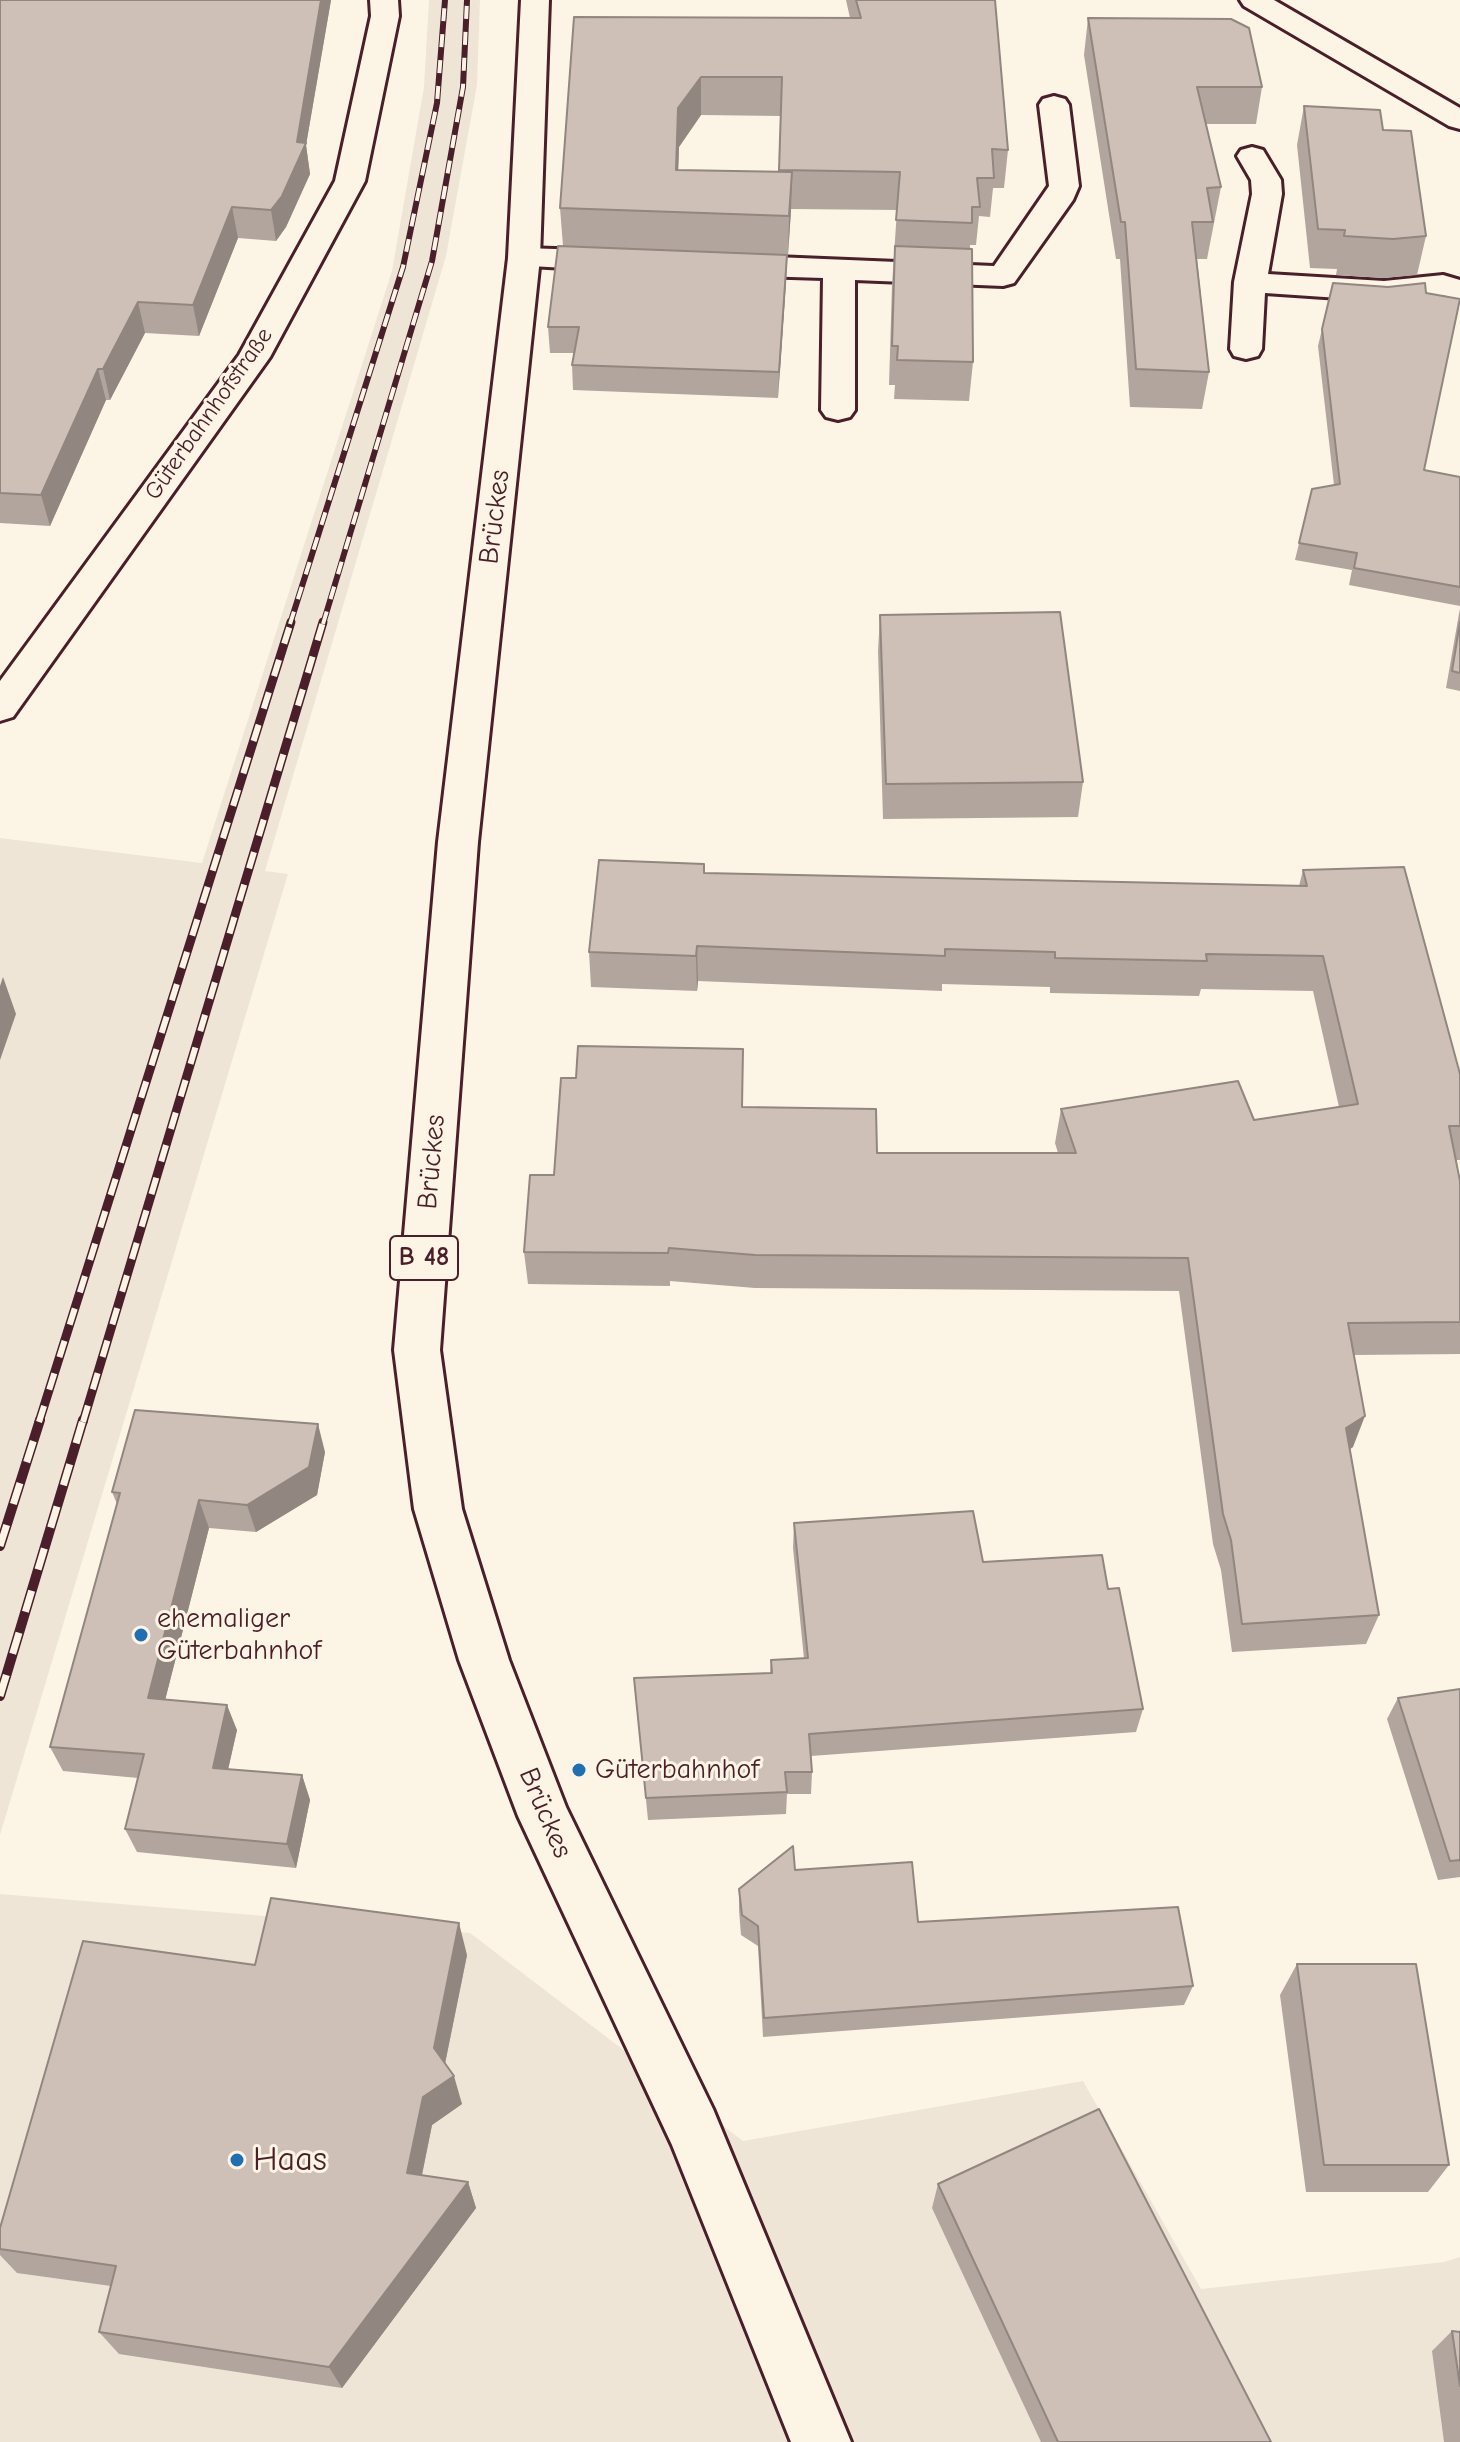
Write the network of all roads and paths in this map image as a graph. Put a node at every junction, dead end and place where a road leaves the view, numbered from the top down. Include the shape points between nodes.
1 (384, 0) edge
2 (535, 0) edge
3 (1254, 0) edge
4 (1054, 105) dead end
5 (1460, 120) edge
6 (1252, 156) dead end
7 (524, 258) junction
8 (650, 262) edge
9 (697, 264) edge
10 (839, 269) junction
11 (1250, 282) junction
12 (1460, 290) edge
13 (1246, 349) dead end
14 (838, 410) dead end
15 (0, 708) edge
16 (821, 2442) edge

1 - 15 street, Güterbahnhofstraße via 350,181 254,357
2 - 7 street, Brückes / B 48
3 - 5 street
4 - 10 street via 1064,186 1003,276
6 - 11 street via 1266,180 1267,194
7 - 8 street
7 - 16 street, Brückes / B 48 via 456,858 417,1350 426,1431 438,1509 484,1660 544,1816 693,2129
9 - 10 street
10 - 14 street
11 - 12 street via 1384,291 1443,285
11 - 13 street

